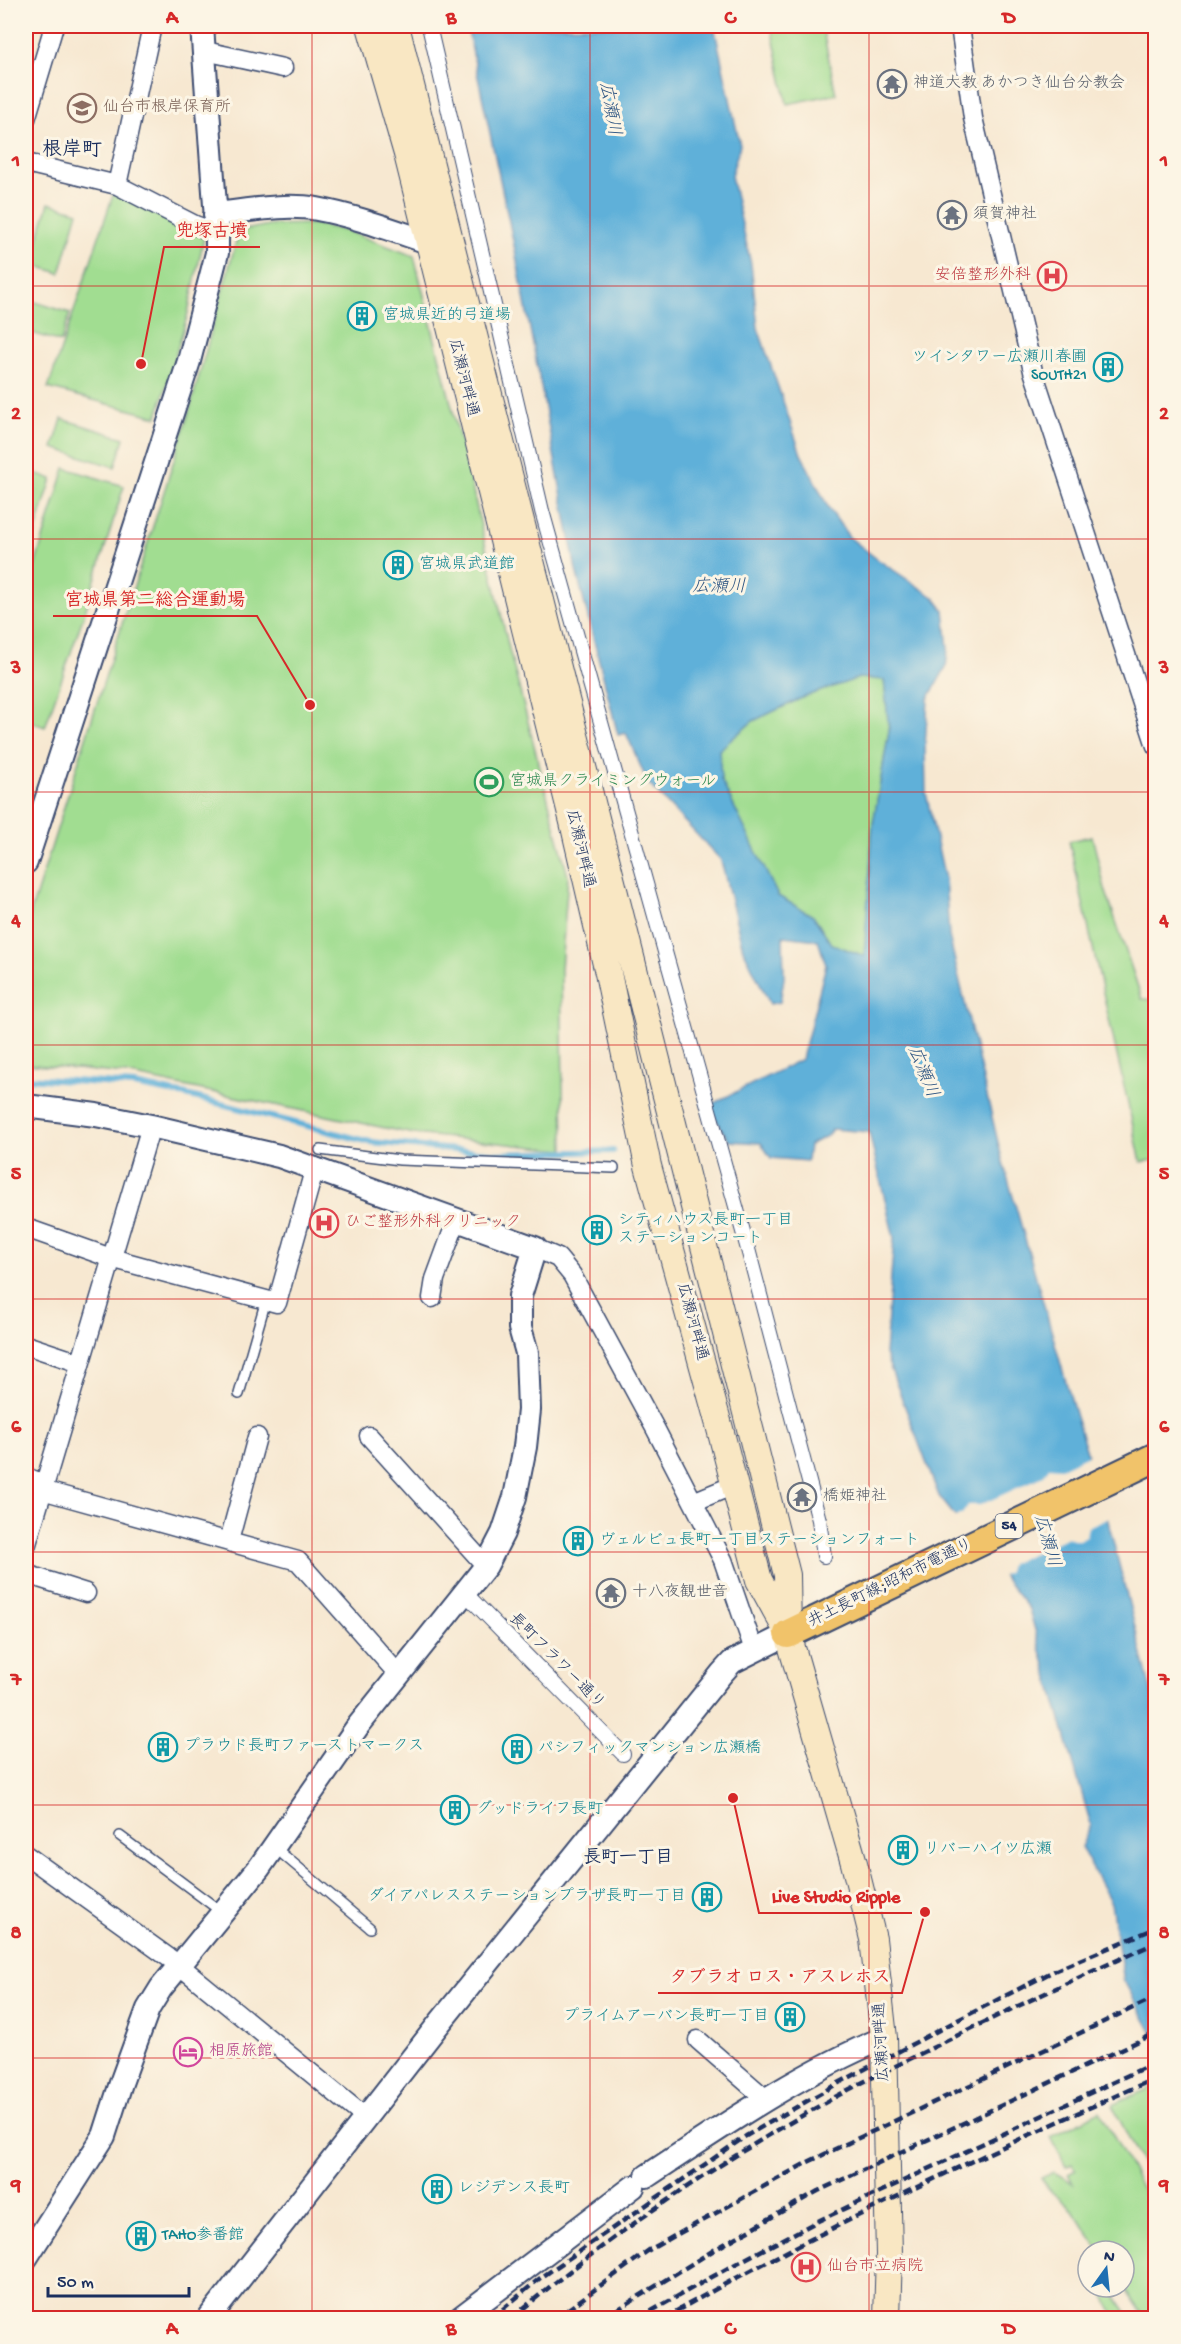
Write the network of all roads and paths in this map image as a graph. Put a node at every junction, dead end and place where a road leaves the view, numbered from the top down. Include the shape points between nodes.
1 (54, 26) edge
2 (152, 26) edge
3 (202, 26) edge
4 (370, 26) edge
5 (396, 26) edge
6 (429, 26) edge
7 (960, 26) edge
8 (205, 51) junction
9 (283, 68) dead end
10 (26, 119) edge
11 (26, 163) edge
12 (117, 185) junction
13 (216, 223) junction
14 (428, 242) junction
15 (1155, 746) edge
16 (26, 862) edge
17 (26, 1106) edge
18 (151, 1126) junction
19 (317, 1159) junction
20 (614, 1168) dead end
21 (457, 1220) junction
22 (26, 1228) edge
23 (535, 1248) junction
24 (111, 1258) junction
25 (432, 1298) dead end
26 (266, 1300) junction
27 (26, 1346) edge
28 (80, 1363) junction
29 (239, 1394) dead end
30 (369, 1436) dead end
31 (258, 1437) dead end
32 (1155, 1457) edge
33 (26, 1477) edge
34 (734, 1485) junction
35 (43, 1487) junction
36 (693, 1502) junction
37 (229, 1541) junction
38 (26, 1547) edge
39 (824, 1556) dead end
40 (486, 1566) junction
41 (26, 1574) edge
42 (86, 1593) dead end
43 (465, 1593) junction
44 (788, 1634) junction
45 (754, 1650) junction
46 (398, 1674) junction
47 (623, 1754) dead end
48 (120, 1836) dead end
49 (274, 1847) junction
50 (26, 1855) edge
51 (223, 1912) junction
52 (370, 1928) dead end
53 (179, 1965) junction
54 (884, 2038) junction
55 (698, 2040) dead end
56 (766, 2100) junction
57 (366, 2118) junction
58 (26, 2258) edge
59 (209, 2319) edge
60 (460, 2319) edge
61 (887, 2319) edge

1 - 10 street
2 - 12 street
3 - 8 street
4 - 14 main road, 広瀬河畔通
5 - 44 main road, 広瀬河畔通 via 787,1575
6 - 39 street via 542,511 749,1253 819,1520
7 - 15 street via 973,118 1033,371
8 - 9 street
8 - 13 street
11 - 12 street
12 - 13 street via 195,225
13 - 14 street via 288,208 315,209
13 - 16 street via 217,253 189,361
14 - 34 main road, 広瀬河畔通 via 573,822 648,1166
17 - 18 street
18 - 19 street via 279,1156
18 - 24 street
19 - 20 lane
19 - 21 street
19 - 26 street via 276,1303
21 - 23 street
21 - 25 street
22 - 24 street
23 - 36 street via 558,1258 572,1275
23 - 40 street via 520,1296 520,1328 527,1353 525,1447 515,1497
24 - 26 street
24 - 28 street
26 - 29 lane
27 - 28 street
28 - 35 street
30 - 40 street
31 - 37 street
32 - 44 main road, 井土長町線;昭和市電通り / 54
33 - 35 street
34 - 36 street
34 - 44 main road, 広瀬河畔通 via 759,1580
35 - 37 street
35 - 38 street
36 - 45 street via 723,1560
37 - 46 street via 298,1561
40 - 43 street
41 - 42 street
43 - 46 street
43 - 47 street, 長町フラワー通り
44 - 45 street
44 - 54 main road, 広瀬河畔通 via 873,1939
45 - 57 street via 732,1662 722,1673
46 - 49 street
48 - 51 lane
49 - 51 street
49 - 52 lane
50 - 53 street
51 - 53 street
53 - 57 street
53 - 58 street via 148,2009 104,2136
54 - 56 street
54 - 61 main road, 広瀬河畔通
55 - 56 street
56 - 60 street via 640,2181
57 - 59 street

